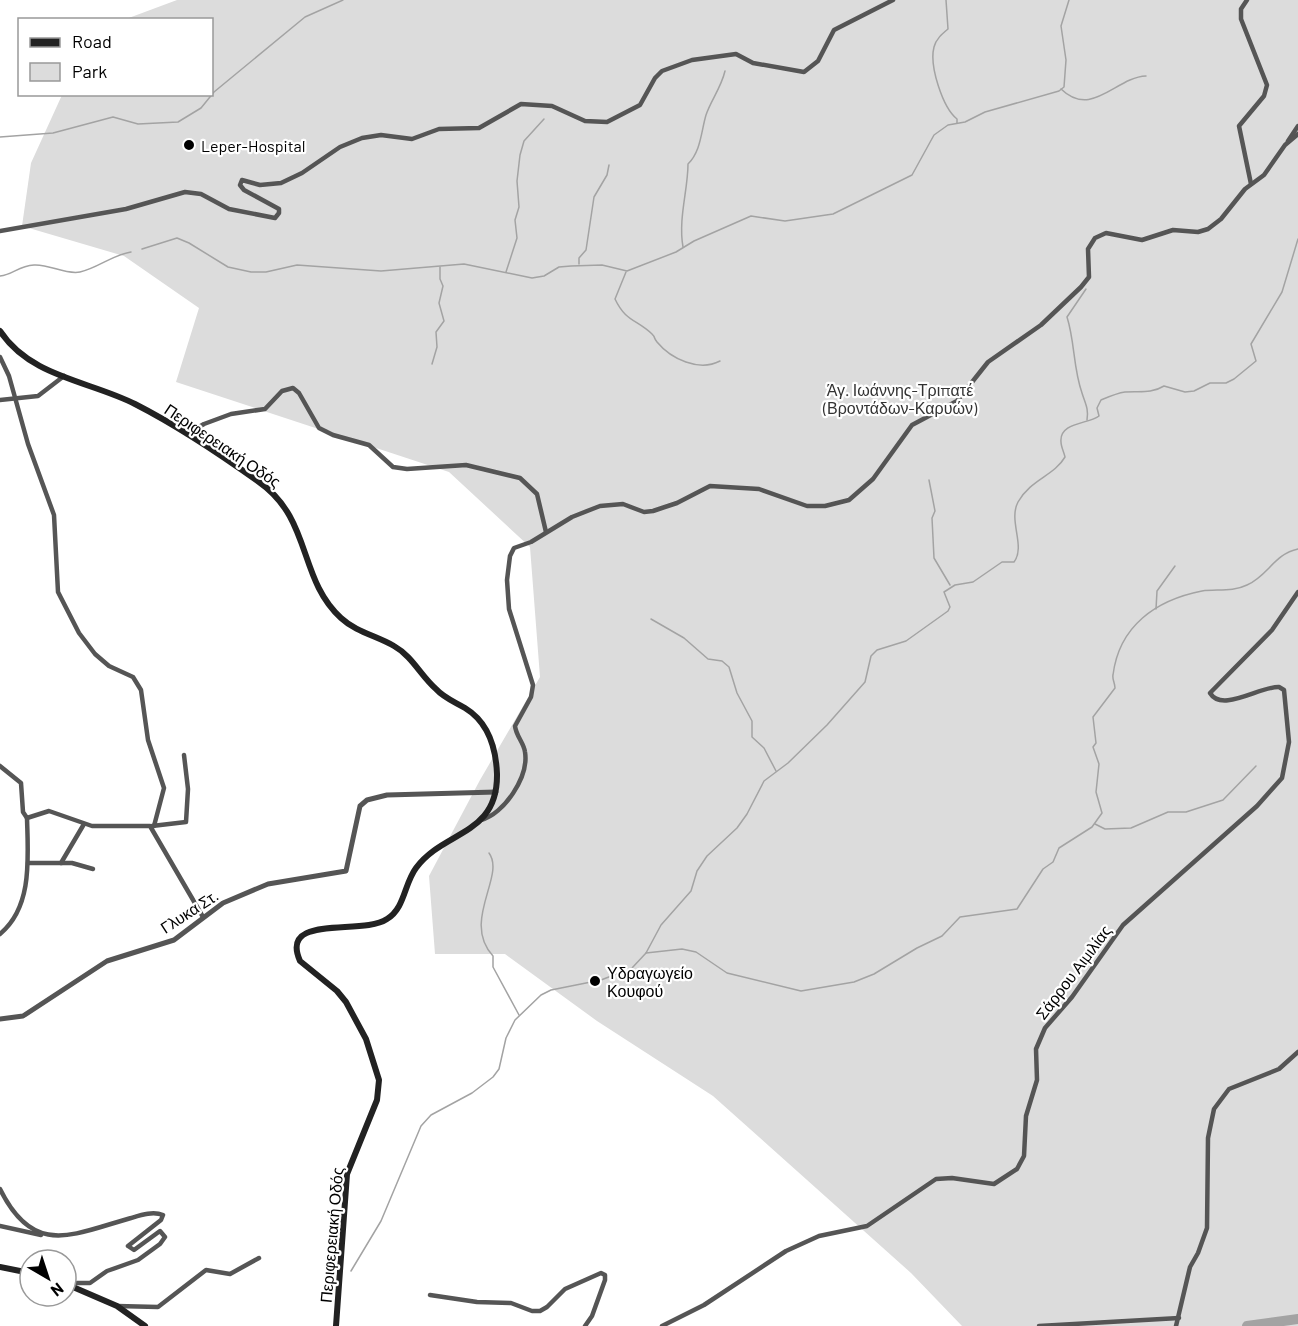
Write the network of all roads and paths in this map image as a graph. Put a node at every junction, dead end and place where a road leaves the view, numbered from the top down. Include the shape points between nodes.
1 (893, 0) edge
2 (1246, 0) edge
3 (1298, 126) edge
4 (1298, 134) edge
5 (1285, 146) junction
6 (1251, 184) junction
7 (0, 231) edge
8 (0, 331) edge
9 (0, 357) edge
10 (64, 376) junction
11 (14, 399) junction
12 (0, 400) edge
13 (186, 435) junction
14 (546, 532) junction
15 (1298, 592) edge
16 (184, 755) dead end
17 (0, 766) edge
18 (496, 792) junction
19 (27, 818) junction
20 (478, 821) junction
21 (84, 825) junction
22 (152, 826) junction
23 (28, 863) junction
24 (62, 863) junction
25 (93, 869) dead end
26 (203, 917) junction
27 (0, 934) edge
28 (0, 1019) edge
29 (1298, 1052) edge
30 (0, 1189) edge
31 (0, 1226) edge
32 (41, 1235) junction
33 (259, 1258) dead end
34 (0, 1267) edge
35 (18, 1271) edge
36 (78, 1284) edge
37 (78, 1288) edge
38 (430, 1295) dead end
39 (117, 1306) junction
40 (1179, 1318) junction
41 (139, 1321) junction
42 (1176, 1325) edge
43 (132, 1326) edge
44 (145, 1326) edge
45 (336, 1326) edge
46 (585, 1326) edge
47 (662, 1326) edge
48 (1039, 1326) edge

1 - 7 street via 834,30 816,64 804,72 753,63 736,54 692,60 662,71 640,105 607,122 585,121 552,106 521,104 479,128 439,129 412,139 381,135 362,138 281,183 260,185 242,180 244,190 279,208 275,218 229,209 185,192 126,209
2 - 6 street via 1241,19 1267,86 1264,96 1239,126
3 - 5 street
4 - 5 street
5 - 6 street via 1264,175
6 - 14 street via 1221,219 1204,231 1173,230 1142,240 1106,233 1095,238 1088,252 1089,277 1081,287 1041,325 988,362 957,401 912,425 873,479 849,500 807,506 759,489 710,486 677,504 653,511 623,504 600,506
8 - 10 main road, Περιφερειακή Οδός via 23,357
9 - 11 street
10 - 11 street via 38,396
10 - 13 main road, Περιφερειακή Οδός via 134,403
11 - 12 street
11 - 22 street via 54,515 58,592 95,654 109,666 133,677 140,686 148,740 164,789
13 - 14 street via 231,414 265,409 282,391 292,388 299,393 319,428 369,445 393,467 466,465 520,478 537,494
13 - 18 main road, Περιφερειακή Οδός via 256,480 285,506 321,591 338,615 400,650 436,690 478,718 495,757
14 - 20 street via 513,550 507,580 511,617 533,685 515,726 525,751 524,769 515,789 495,814
15 - 47 street, Σάρρου Αιμιλίας via 1272,630 1210,693 1224,701 1269,687 1284,690 1289,742 1282,778 1257,806 1123,925 1045,1029 1036,1049 1036,1080 1026,1116 1026,1149 1017,1169 994,1184 936,1179 867,1226 819,1236 786,1251 704,1305
16 - 22 street via 186,822
17 - 19 street via 21,783
18 - 20 main road, Περιφερειακή Οδός via 491,806
18 - 26 street, Γλυκα Στ. via 413,793 368,800 358,813 348,870 268,884 223,903
19 - 21 street via 54,812
19 - 23 street
20 - 45 main road, Περιφερειακή Οδός via 421,862 410,877 399,907 384,921 366,927 315,928 297,943 300,961 337,991 355,1015 379,1080 377,1100 347,1174
21 - 22 street
21 - 24 street
22 - 26 street
23 - 24 street
23 - 27 street via 22,906
24 - 25 street
26 - 28 street, Γλυκα Στ. via 174,940 107,961 23,1016
29 - 40 street via 1279,1069 1229,1089 1214,1109 1208,1138 1207,1228 1190,1267
30 - 32 street via 13,1211
31 - 32 street
32 - 36 street via 69,1237 134,1217 163,1215 158,1224 128,1246 134,1250 161,1231 165,1237 160,1244 138,1260 107,1271 89,1284
33 - 39 street via 231,1274 206,1270 158,1307
34 - 35 main road
37 - 39 main road
38 - 46 street via 511,1303 540,1311 565,1289 601,1273 605,1280
39 - 41 main road
40 - 42 street
40 - 48 street
41 - 43 street
41 - 44 main road

